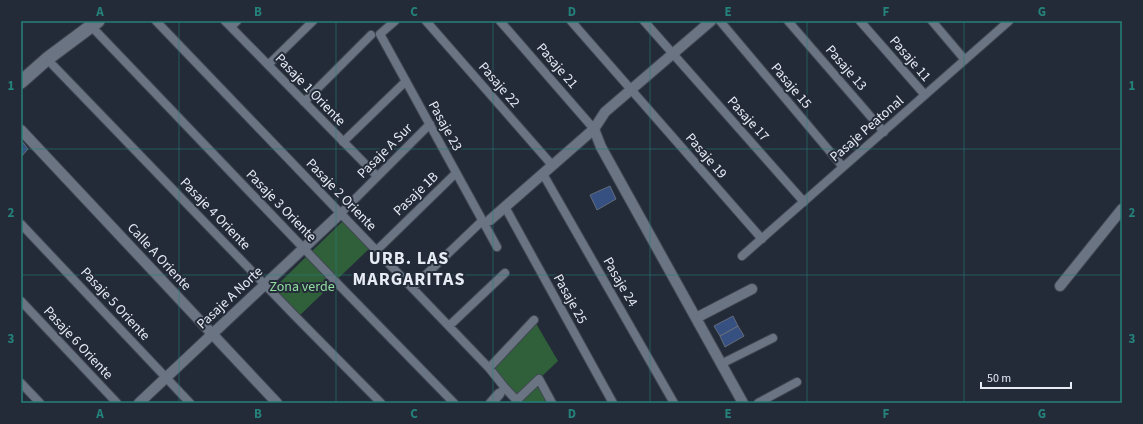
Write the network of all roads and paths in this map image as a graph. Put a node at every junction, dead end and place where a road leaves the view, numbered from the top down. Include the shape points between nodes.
1 (156, 21) edge
2 (237, 21) edge
3 (313, 21) edge
4 (395, 21) edge
5 (426, 21) edge
6 (500, 21) edge
7 (571, 21) edge
8 (644, 21) edge
9 (711, 21) edge
10 (720, 21) edge
11 (788, 21) edge
12 (860, 21) edge
13 (932, 21) edge
14 (1007, 22) edge
15 (94, 23) edge
16 (228, 24) edge
17 (371, 35) dead end
18 (672, 54) junction
19 (47, 59) junction
20 (965, 60) junction
21 (268, 65) junction
22 (406, 81) junction
23 (21, 82) edge
24 (631, 89) junction
25 (925, 96) junction
26 (304, 102) junction
27 (430, 124) junction
28 (594, 129) junction
29 (21, 130) edge
30 (884, 132) junction
31 (343, 142) junction
32 (552, 166) junction
33 (843, 167) junction
34 (456, 173) junction
35 (543, 174) junction
36 (377, 176) junction
37 (804, 202) junction
38 (505, 207) junction
39 (1122, 209) edge
40 (341, 213) junction
41 (486, 220) junction
42 (21, 224) edge
43 (762, 239) junction
44 (497, 247) dead end
45 (304, 248) junction
46 (377, 250) junction
47 (742, 256) dead end
48 (505, 273) dead end
49 (265, 285) junction
50 (1060, 286) dead end
51 (412, 288) junction
52 (752, 289) dead end
53 (21, 301) edge
54 (696, 318) junction
55 (534, 320) dead end
56 (449, 326) junction
57 (212, 334) junction
58 (773, 338) dead end
59 (722, 364) junction
60 (489, 368) junction
61 (166, 378) junction
62 (21, 382) edge
63 (798, 382) dead end
64 (502, 391) junction
65 (518, 402) edge
66 (40, 403) edge
67 (117, 403) edge
68 (139, 403) edge
69 (190, 403) edge
70 (277, 403) edge
71 (381, 403) edge
72 (454, 403) edge
73 (491, 403) edge
74 (552, 403) edge
75 (613, 403) edge
76 (674, 403) edge
77 (743, 403) edge
78 (758, 403) edge

1 - 40 street, Pasaje 2 Oriente
2 - 16 street
3 - 21 street
4 - 22 street, Pasaje 23 via 380,34
5 - 32 street, Pasaje 22
6 - 28 street, Pasaje 21
7 - 24 street, Pasaje 19
8 - 18 street, Pasaje 17
9 - 18 street
10 - 33 street, Pasaje 15
11 - 30 street, Pasaje 13
12 - 25 street, Pasaje 11
13 - 20 street
14 - 20 street, Pasaje Peatonal
15 - 19 street
15 - 45 street, Pasaje 3 Oriente
16 - 21 street, Pasaje 1 Oriente
17 - 26 street
18 - 24 street
18 - 37 street, Pasaje 17
19 - 23 street
19 - 49 street, Pasaje 4 Oriente
20 - 25 street, Pasaje Peatonal
21 - 26 street, Pasaje 1 Oriente
22 - 27 street, Pasaje 23
22 - 31 street
24 - 28 street via 605,112
24 - 43 street, Pasaje 19
25 - 30 street, Pasaje Peatonal
26 - 31 street, Pasaje 1 Oriente
27 - 34 street, Pasaje 23
27 - 36 street, Pasaje A Sur
28 - 32 street
28 - 54 street via 601,147
29 - 57 street, Calle A Oriente
30 - 33 street, Pasaje Peatonal
31 - 36 street, Pasaje 1 Oriente
32 - 35 street
33 - 37 street, Pasaje Peatonal
34 - 41 street, Pasaje 23
34 - 46 street, Pasaje 1B
35 - 38 street
35 - 76 street, Pasaje 24
36 - 40 street, Pasaje A Sur
37 - 43 street, Pasaje Peatonal
38 - 41 street
38 - 75 street, Pasaje 25
39 - 50 street
40 - 45 street, Pasaje A Norte
40 - 46 street, Pasaje 2 Oriente
41 - 44 street, Pasaje 23
41 - 51 street
42 - 61 street, Pasaje 5 Oriente
43 - 47 street, Pasaje Peatonal
45 - 49 street, Pasaje A Norte
45 - 72 street, Pasaje 3 Oriente
46 - 51 street, Pasaje 2 Oriente
48 - 56 street
49 - 57 street, Pasaje A Norte
49 - 71 street, Pasaje 4 Oriente
51 - 56 street, Pasaje 2 Oriente
52 - 54 street
53 - 67 street, Pasaje 6 Oriente
54 - 59 street
55 - 60 street
56 - 60 street, Pasaje 2 Oriente
57 - 61 street, Pasaje A Norte
57 - 70 street, Calle A Oriente
58 - 59 street
59 - 77 street
60 - 64 street, Pasaje 2 Oriente
61 - 68 street, Pasaje A Norte
61 - 69 street, Pasaje 5 Oriente
62 - 66 street
63 - 78 street
64 - 65 street, Pasaje 2 Oriente
64 - 73 street
65 - 74 street via 539,379

